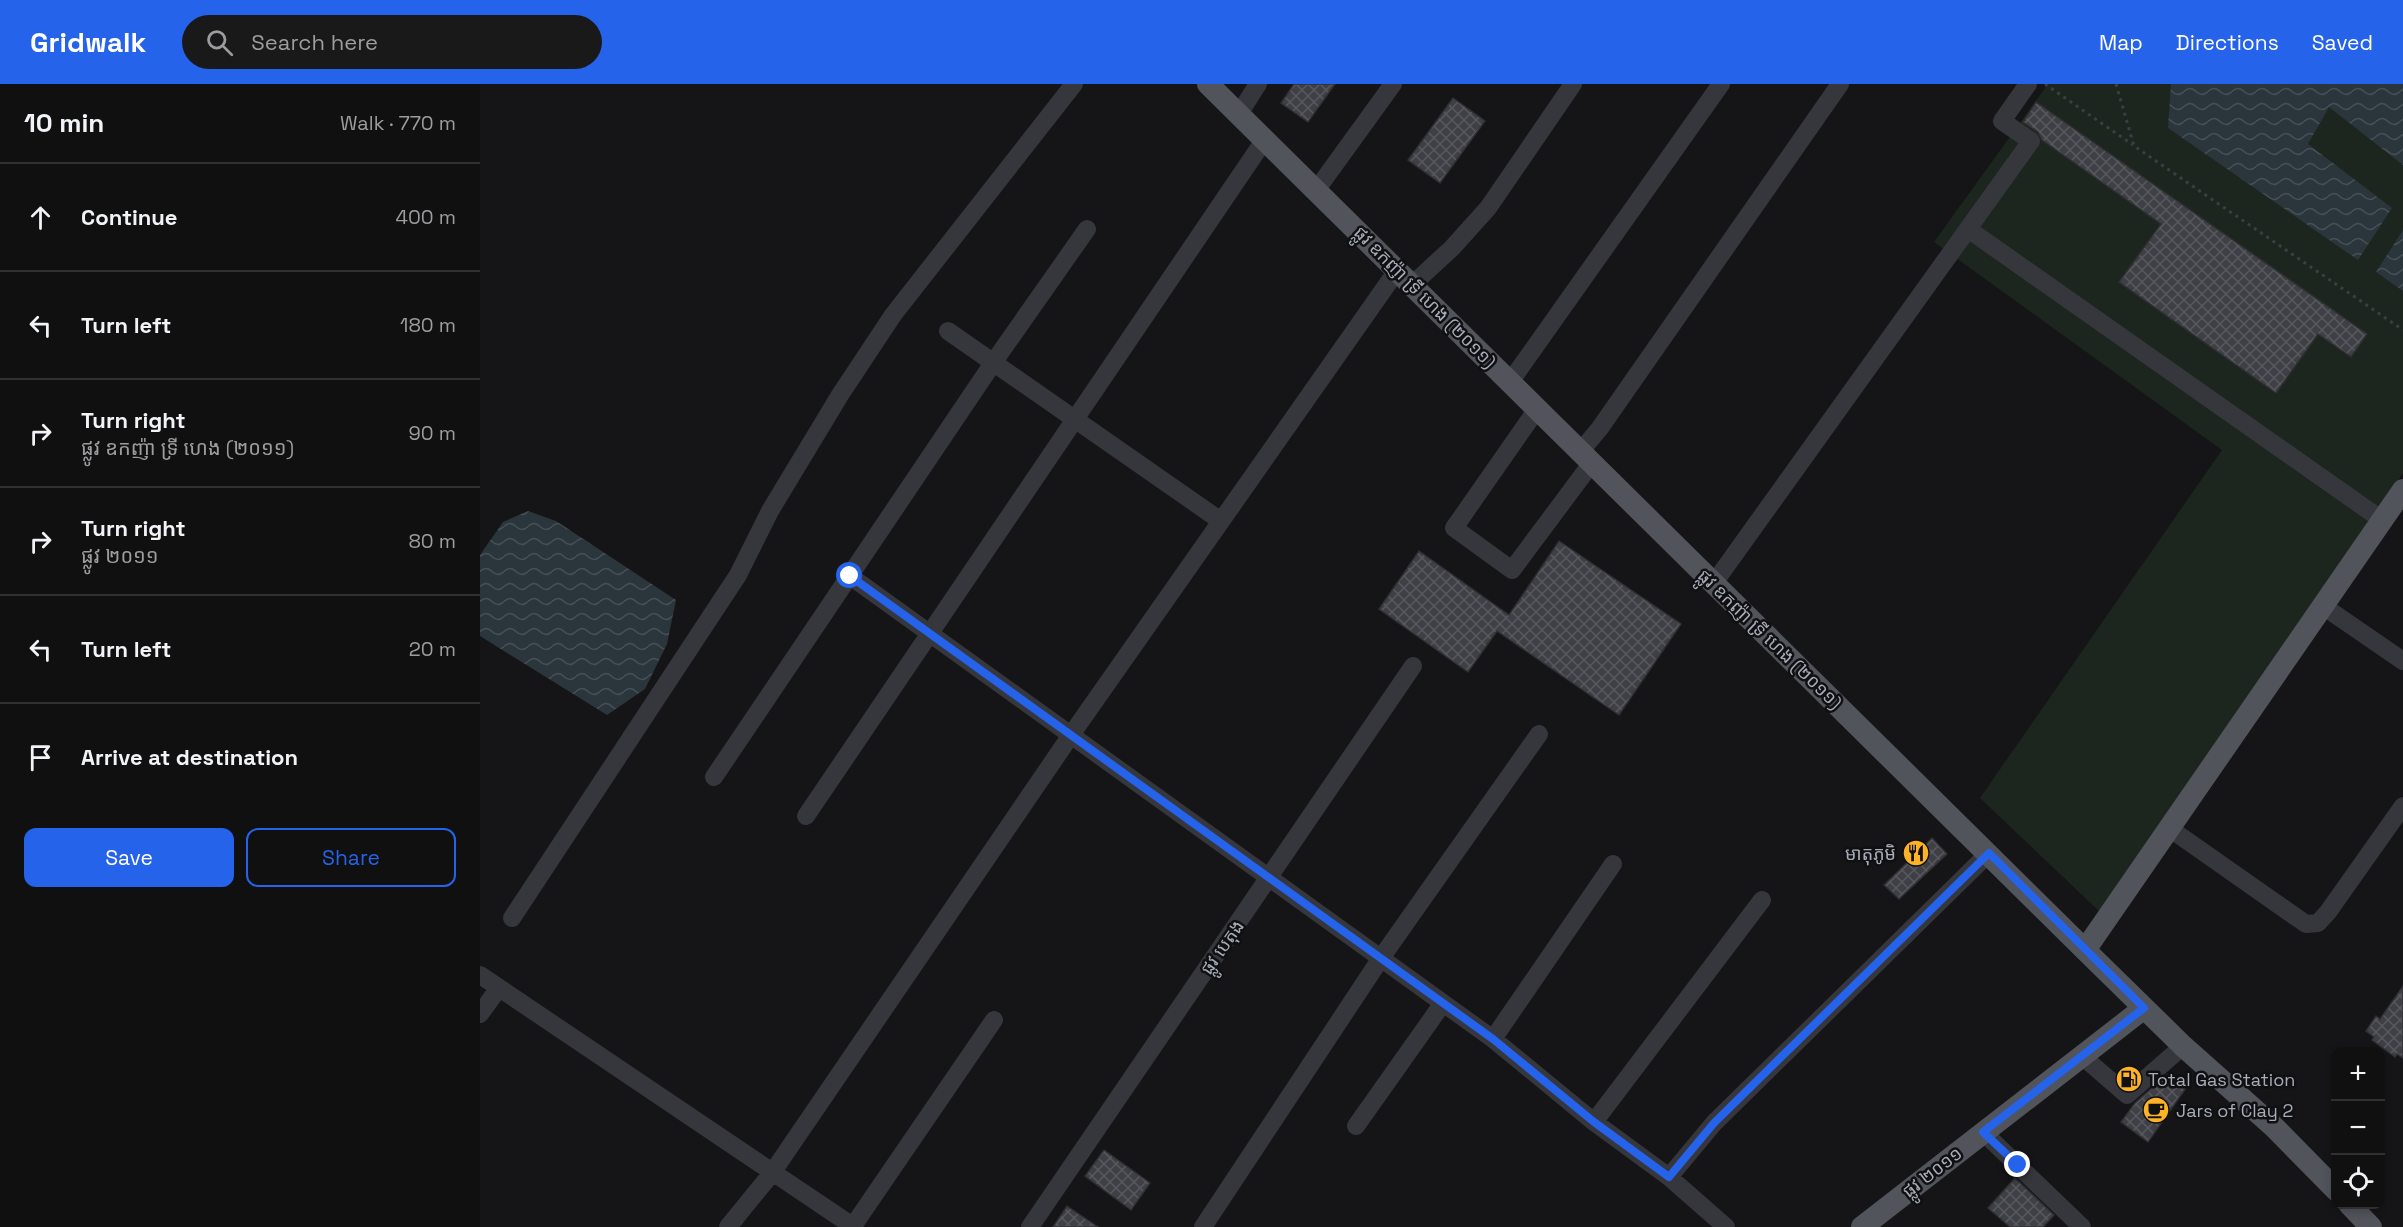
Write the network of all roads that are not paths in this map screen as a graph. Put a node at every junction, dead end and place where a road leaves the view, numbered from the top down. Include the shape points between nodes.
1 (1074, 84) edge
2 (1208, 84) edge
3 (1258, 84) edge
4 (1393, 84) edge
5 (1573, 84) edge
6 (1721, 84) edge
7 (1840, 84) edge
8 (2028, 84) edge
9 (1239, 114) junction
10 (1265, 140) junction
11 (1317, 189) junction
12 (1088, 229) dead end
13 (1968, 229) junction
14 (1405, 276) junction
15 (948, 331) dead end
16 (993, 363) junction
17 (1510, 382) junction
18 (1537, 409) junction
19 (1076, 421) junction
20 (1586, 458) junction
21 (2403, 490) edge
22 (2382, 520) junction
23 (1221, 521) junction
24 (850, 576) junction
25 (1714, 583) junction
26 (2324, 606) junction
27 (929, 634) junction
28 (2403, 661) edge
29 (1413, 666) dead end
30 (1539, 734) dead end
31 (1071, 735) junction
32 (714, 777) dead end
33 (2403, 806) edge
34 (806, 816) dead end
35 (2169, 828) junction
36 (1989, 853) junction
37 (1613, 864) dead end
38 (1270, 878) junction
39 (1762, 900) dead end
40 (512, 918) dead end
41 (2085, 950) junction
42 (1381, 958) junction
43 (480, 975) edge
44 (499, 988) junction
45 (1443, 1003) junction
46 (2144, 1008) junction
47 (480, 1014) edge
48 (994, 1020) dead end
49 (1493, 1039) junction
50 (2183, 1046) junction
51 (2082, 1056) junction
52 (1594, 1122) junction
53 (1356, 1126) dead end
54 (1983, 1132) junction
55 (772, 1173) junction
56 (1669, 1177) junction
57 (2331, 1185) edge
58 (2354, 1209) edge
59 (728, 1227) edge
60 (853, 1227) edge
61 (1030, 1227) edge
62 (1203, 1227) edge
63 (1726, 1227) edge
64 (1862, 1227) edge
65 (2082, 1227) edge
66 (2372, 1227) edge

1 - 40 street via 881,333 770,511 738,575
2 - 9 main road, ផ្លូវ ឧកញ៉ា ទ្រី ហេង (២០១១)
3 - 9 street
4 - 11 street
5 - 14 street via 1488,208 1452,248
6 - 17 street
7 - 20 street via 1600,428
8 - 13 street via 2002,121 2031,141
9 - 10 main road, ផ្លូវ ឧកញ៉ា ទ្រី ហេង (២០១១)
10 - 11 main road, ផ្លូវ ឧកញ៉ា ទ្រី ហេង (២០១១)
10 - 19 street
11 - 14 main road, ផ្លូវ ឧកញ៉ា ទ្រី ហេង (២០១១)
12 - 16 street
13 - 22 street
13 - 25 street
14 - 17 main road, ផ្លូវ ឧកញ៉ា ទ្រី ហេង (២០១១)
14 - 23 street
15 - 16 street
16 - 19 street
16 - 24 street
17 - 18 main road, ផ្លូវ ឧកញ៉ា ទ្រី ហេង (២០១១)
18 - 20 main road, ផ្លូវ ឧកញ៉ា ទ្រី ហេង (២០១១)
18 - 20 street via 1454,528 1512,570 1570,492
19 - 23 street
19 - 27 street
20 - 25 main road, ផ្លូវ ឧកញ៉ា ទ្រី ហេង (២០១១)
21 - 22 main road
22 - 26 main road
23 - 31 street
24 - 27 street
24 - 32 street
25 - 36 main road, ផ្លូវ ឧកញ៉ា ទ្រី ហេង (២០១១)
26 - 28 street
26 - 35 main road
27 - 31 street
27 - 34 street
29 - 38 street, ផ្លូវ បេតុង
30 - 42 street
31 - 38 street
31 - 55 street
33 - 35 street via 2318,923 2306,924
35 - 41 main road
36 - 41 main road, ផ្លូវ ឧកញ៉ា ទ្រី ហេង (២០១១)
36 - 56 street via 1714,1123
37 - 49 street
38 - 42 street
38 - 61 street, ផ្លូវ បេតុង
39 - 52 street
41 - 46 main road, ផ្លូវ ឧកញ៉ា ទ្រី ហេង (២០១១)
42 - 45 street
42 - 62 street
43 - 44 street
44 - 47 street
44 - 55 street
45 - 49 street
45 - 53 street
46 - 50 main road, ផ្លូវ ឧកញ៉ា ទ្រី ហេង (២០១១)
46 - 51 main road, ផ្លូវ ២០១១
48 - 60 street
49 - 52 street
50 - 51 street via 2127,1095
50 - 57 main road, ផ្លូវ ឧកញ៉ា ទ្រី ហេង (២០១១) via 2274,1127
51 - 54 main road, ផ្លូវ ២០១១
52 - 56 street
54 - 64 main road, ផ្លូវ ២០១១
54 - 65 street
55 - 59 street
55 - 60 street
56 - 63 street
58 - 66 main road

